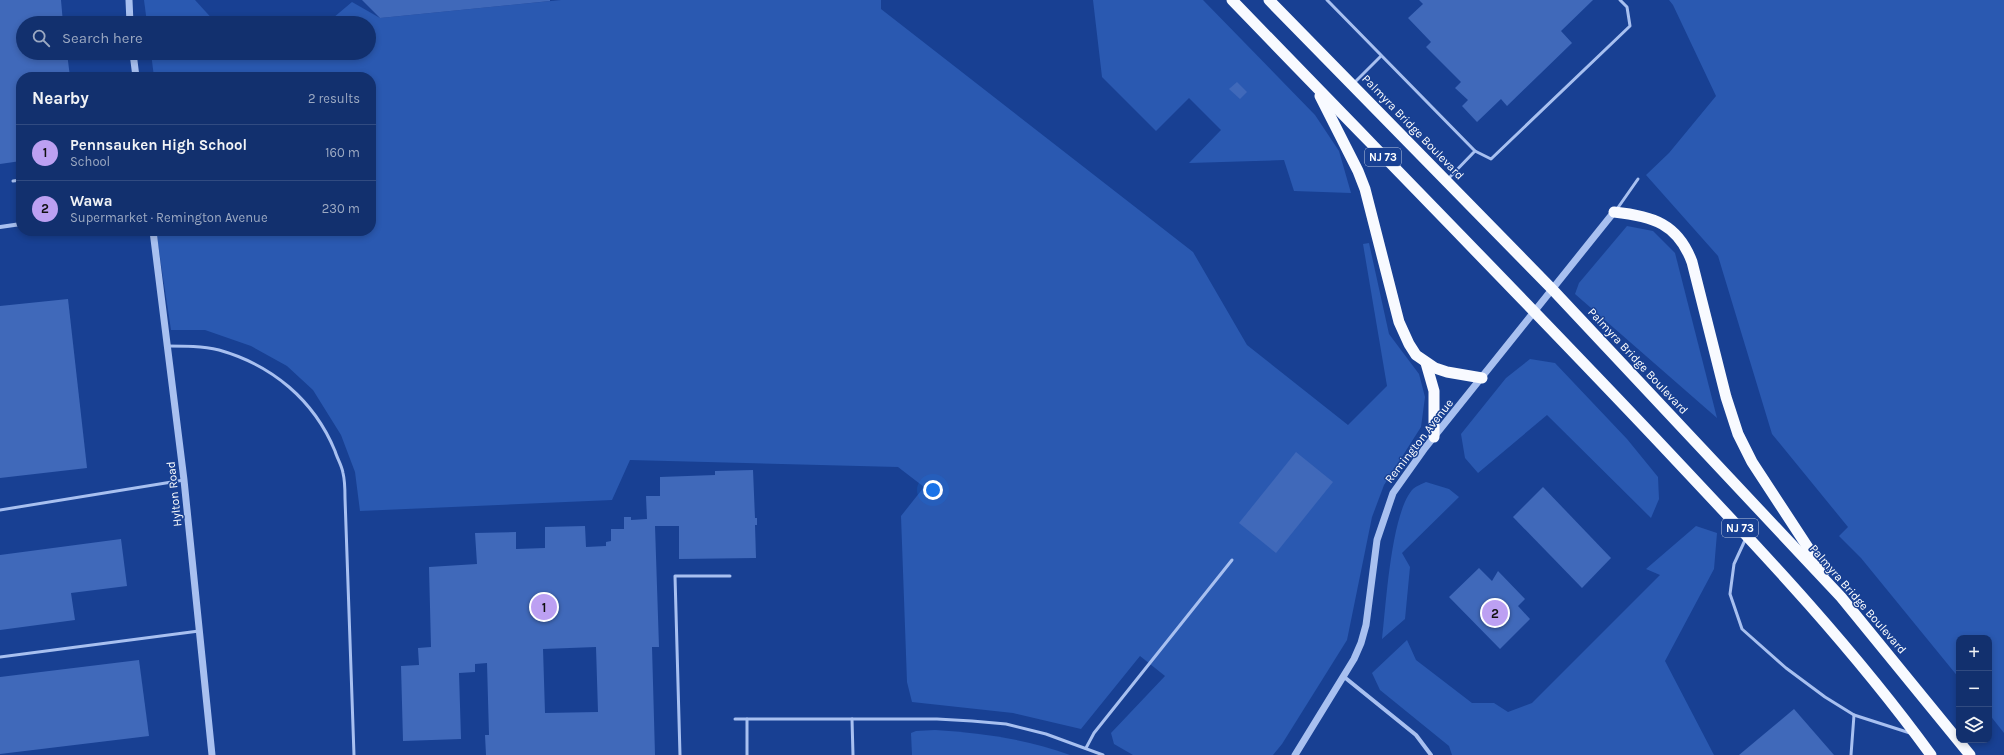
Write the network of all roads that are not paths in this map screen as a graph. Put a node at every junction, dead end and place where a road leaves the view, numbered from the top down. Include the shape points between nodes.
1 (129, 0) edge
2 (1232, 0) edge
3 (1620, 0) edge
4 (1271, 1) edge
5 (1329, 1) edge
6 (130, 16) edge
7 (1381, 56) junction
8 (134, 60) edge
9 (135, 72) edge
10 (1353, 84) junction
11 (1314, 85) junction
12 (1475, 151) junction
13 (1638, 179) dead end
14 (1447, 180) junction
15 (13, 181) dead end
16 (16, 181) edge
17 (1614, 212) junction
18 (16, 225) edge
19 (0, 227) edge
20 (154, 236) edge
21 (1553, 290) junction
22 (1534, 313) junction
23 (167, 346) junction
24 (1426, 363) junction
25 (1482, 378) junction
26 (1434, 437) junction
27 (184, 480) junction
28 (0, 510) edge
29 (1747, 536) junction
30 (1232, 560) dead end
31 (730, 576) dead end
32 (1841, 597) junction
33 (199, 631) junction
34 (0, 657) edge
35 (1343, 676) junction
36 (1854, 715) junction
37 (735, 719) dead end
38 (746, 719) junction
39 (852, 719) junction
40 (1916, 735) junction
41 (1086, 748) junction
42 (212, 755) edge
43 (354, 755) edge
44 (680, 755) edge
45 (747, 755) edge
46 (853, 755) edge
47 (1103, 755) edge
48 (1295, 755) edge
49 (1431, 755) edge
50 (1851, 755) edge
51 (1931, 755) edge
52 (1970, 755) edge

1 - 6 street
2 - 11 highway, NJ 73
3 - 12 lane via 1627,7 1630,26 1491,159
4 - 10 highway, Palmyra Bridge Boulevard / NJ 73
5 - 7 lane
7 - 10 lane
7 - 12 lane
8 - 9 street
10 - 14 highway, Palmyra Bridge Boulevard / NJ 73
11 - 22 highway, NJ 73
11 - 24 highway via 1358,170 1365,189 1404,334 1416,355
12 - 14 lane
13 - 17 lane, Remington Avenue
14 - 21 highway, Palmyra Bridge Boulevard / NJ 73
15 - 16 lane
17 - 21 street, Remington Avenue
17 - 32 highway via 1653,219 1669,228 1683,242 1692,262 1726,397 1744,448
18 - 19 street
20 - 23 street, Hylton Road
21 - 22 street, Remington Avenue
21 - 32 highway, Palmyra Bridge Boulevard / NJ 73
22 - 25 street, Remington Avenue
22 - 29 highway, NJ 73
23 - 27 street, Hylton Road
23 - 43 lane via 196,346 218,350 241,357 265,369 298,394 327,432 343,472 346,498
24 - 25 highway via 1447,372
24 - 26 highway via 1434,391
25 - 26 street, Remington Avenue
26 - 35 street, Remington Avenue via 1393,493 1377,540 1362,643
27 - 28 lane
27 - 33 street, Hylton Road
29 - 36 lane via 1734,564 1730,594 1742,629 1786,668
29 - 40 highway, NJ 73 via 1898,710
30 - 41 lane via 1094,734
31 - 44 lane via 675,576
32 - 52 highway, Palmyra Bridge Boulevard / NJ 73
33 - 34 lane
33 - 42 street, Hylton Road
35 - 48 street, Remington Avenue
35 - 49 street via 1416,735
36 - 40 lane
36 - 50 lane
37 - 38 lane
38 - 39 lane
38 - 45 lane
39 - 41 lane via 937,719 1001,724 1046,734
39 - 46 lane
40 - 51 highway, NJ 73
41 - 47 lane

